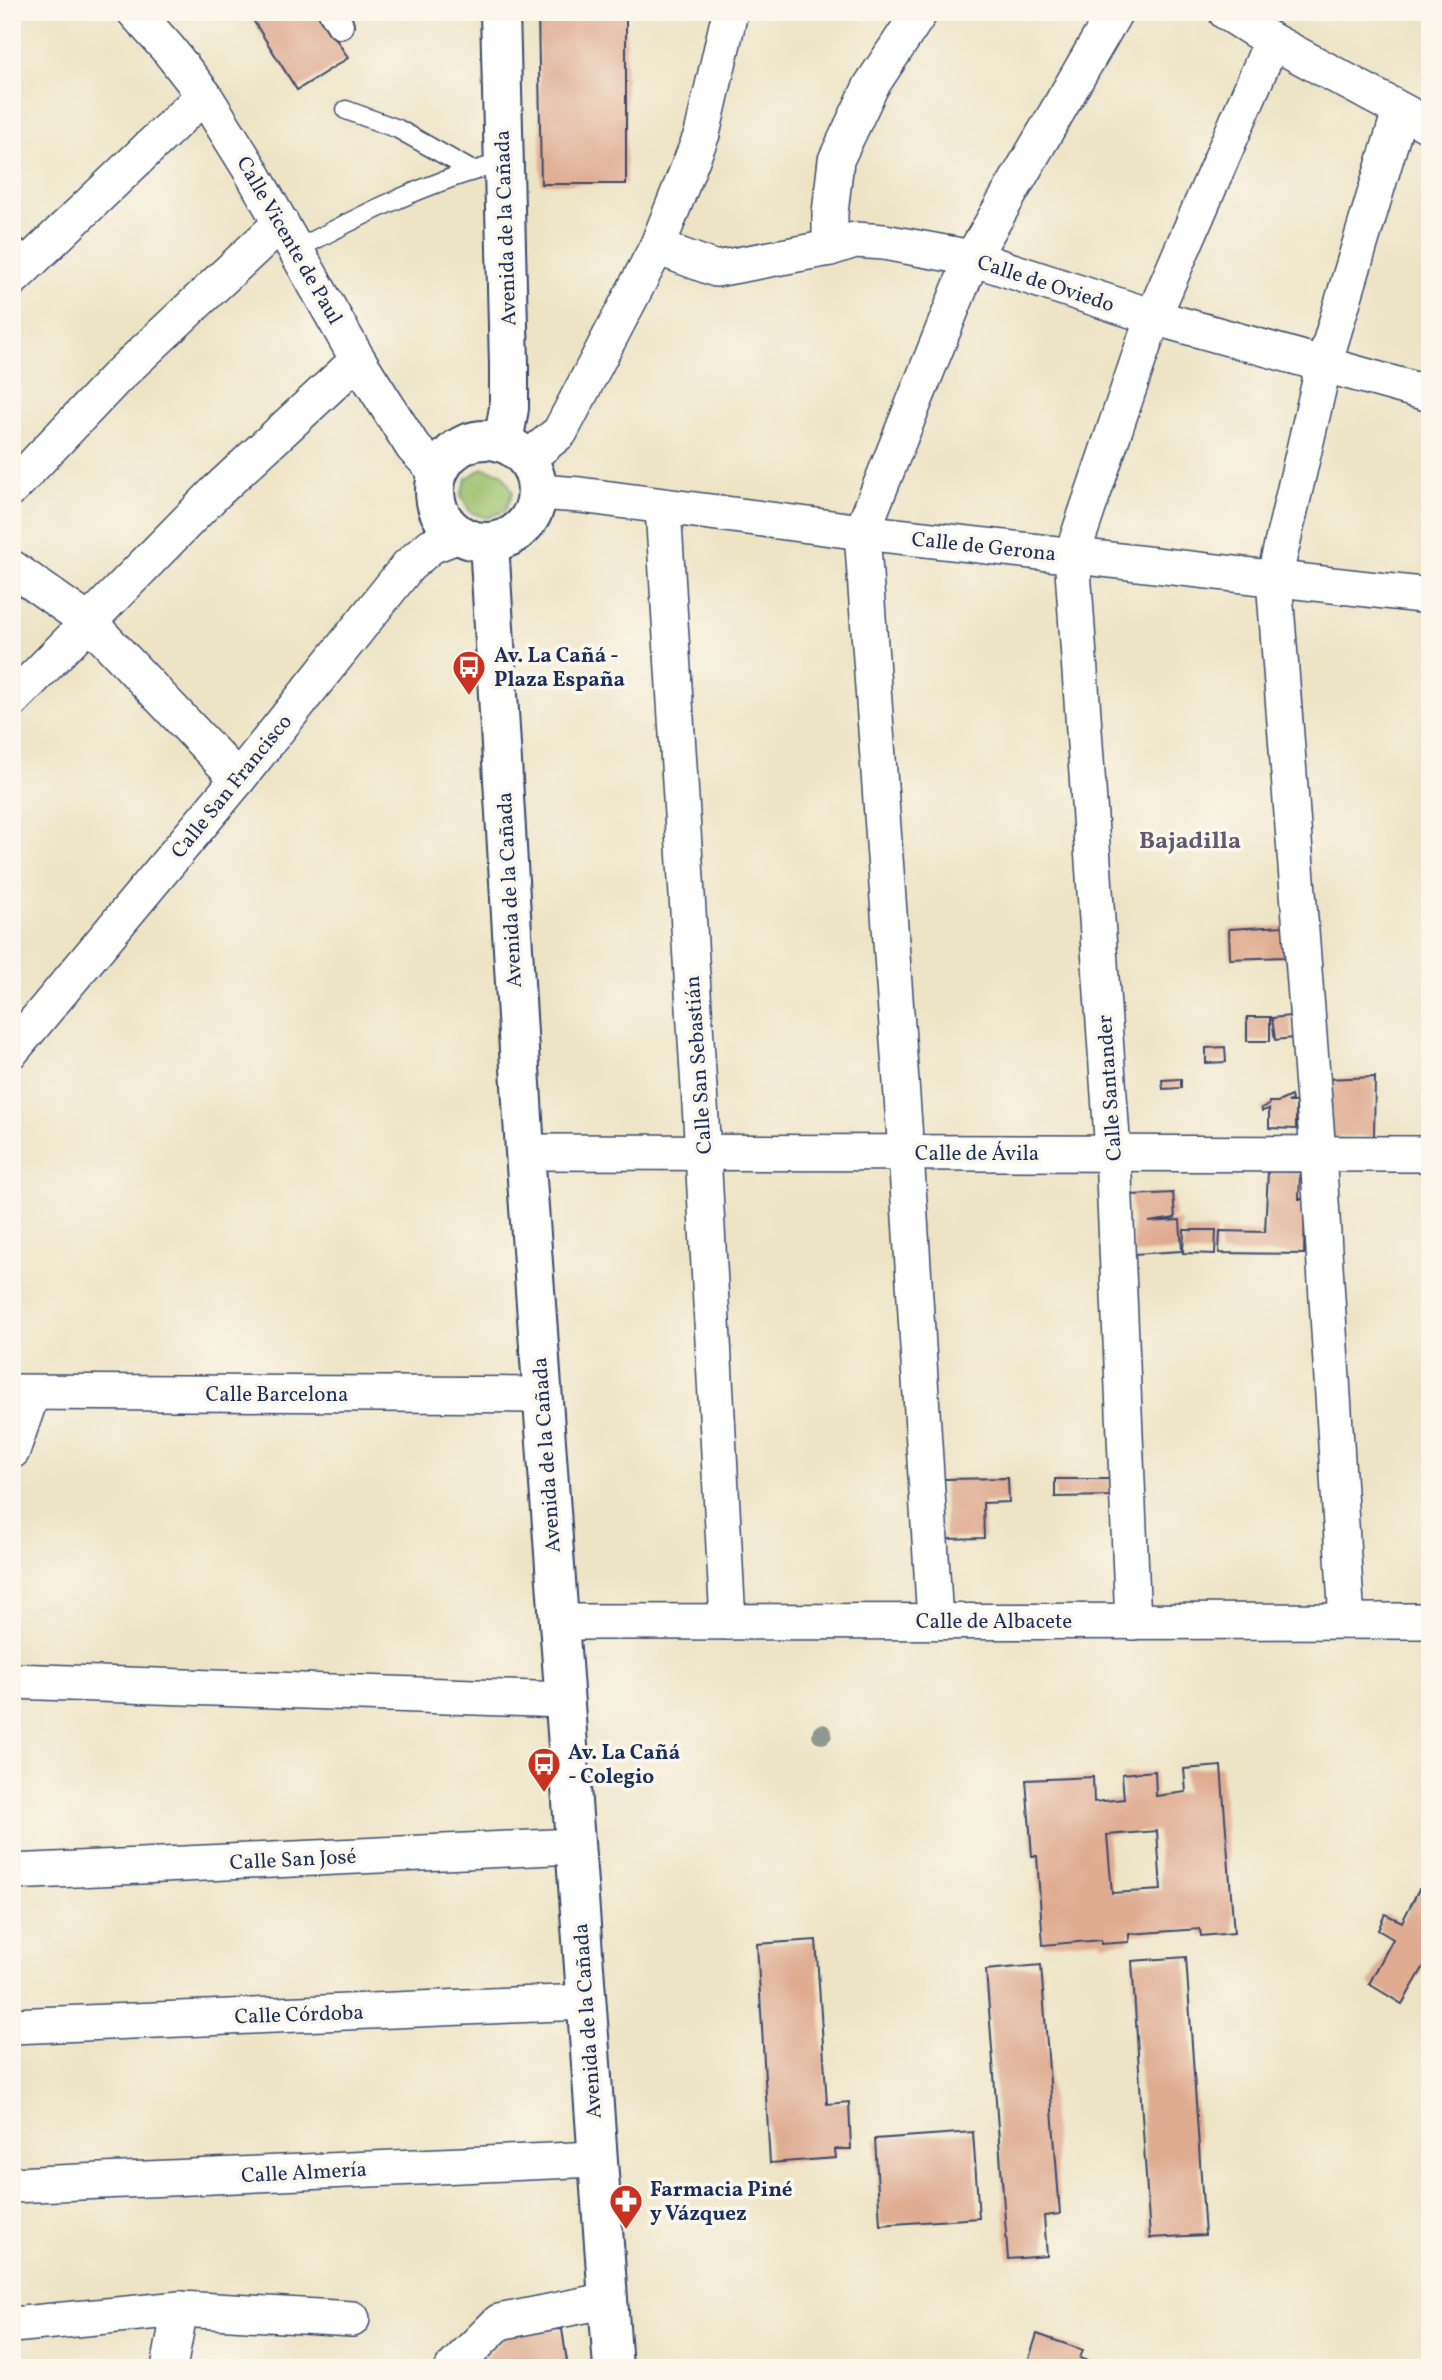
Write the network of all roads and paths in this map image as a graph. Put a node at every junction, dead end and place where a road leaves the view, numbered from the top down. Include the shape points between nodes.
1 (135, 12) edge
2 (500, 12) edge
3 (730, 12) edge
4 (920, 12) edge
5 (1115, 12) edge
6 (1227, 12) edge
7 (1272, 41) junction
8 (204, 95) junction
9 (346, 110) dead end
10 (1415, 118) edge
11 (487, 167) junction
12 (288, 237) junction
13 (657, 247) junction
14 (830, 248) junction
15 (972, 258) junction
16 (17, 264) edge
17 (1153, 317) junction
18 (358, 360) junction
19 (1324, 364) junction
20 (1430, 394) edge
21 (523, 465) junction
22 (438, 472) junction
23 (12, 488) edge
24 (663, 508) junction
25 (862, 533) junction
26 (474, 539) junction
27 (1072, 555) junction
28 (12, 568) edge
29 (1274, 579) junction
30 (1430, 596) edge
31 (90, 623) junction
32 (12, 700) edge
33 (238, 779) junction
34 (12, 1050) edge
35 (525, 1152) junction
36 (703, 1153) junction
37 (906, 1153) junction
38 (1113, 1153) junction
39 (1318, 1153) junction
40 (1430, 1154) edge
41 (22, 1392) edge
42 (542, 1395) junction
43 (12, 1451) edge
44 (935, 1621) junction
45 (1347, 1621) junction
46 (1430, 1621) edge
47 (558, 1622) junction
48 (728, 1622) junction
49 (1133, 1622) junction
50 (12, 1681) edge
51 (564, 1700) junction
52 (574, 1846) junction
53 (12, 1872) edge
54 (585, 2002) junction
55 (12, 2026) edge
56 (596, 2159) junction
57 (12, 2185) edge
58 (608, 2300) junction
59 (180, 2309) junction
60 (352, 2319) dead end
61 (12, 2326) edge
62 (169, 2368) edge
63 (453, 2368) edge
64 (613, 2368) edge

1 - 8 street, Calle Vicente de Paul
2 - 11 street, Avenida de la Cañada
3 - 13 street via 702,134
4 - 14 street via 871,86 836,160
5 - 15 street
6 - 7 street
7 - 10 street
7 - 17 street
8 - 12 street, Calle Vicente de Paul
8 - 16 street
9 - 11 lane
10 - 19 street
11 - 12 lane via 362,215
11 - 21 street, Avenida de la Cañada via 509,408
12 - 18 street, Calle Vicente de Paul
12 - 23 street via 116,378
13 - 14 street, Calle de Oviedo via 716,269
13 - 21 street via 560,432
14 - 15 street, Calle de Oviedo via 855,240
15 - 17 street, Calle de Oviedo
15 - 25 street
17 - 19 street, Calle de Oviedo
17 - 27 street
18 - 22 street, Calle Vicente de Paul via 413,447
18 - 31 street via 216,492
19 - 20 street, Calle de Oviedo
19 - 29 street
21 - 22 street via 488,440 458,449
21 - 24 street, Calle de Gerona via 580,495
21 - 26 street via 535,508 523,527 504,539
22 - 26 street via 435,490 446,523
24 - 25 street, Calle de Gerona
24 - 36 street, Calle San Sebastián
25 - 27 street, Calle de Gerona
25 - 37 street
26 - 33 street, Calle San Francisco via 431,547 408,566
26 - 35 street, Avenida de la Cañada
27 - 29 street, Calle de Gerona
27 - 38 street, Calle Santander
28 - 31 street
29 - 30 street, Calle de Gerona
29 - 39 street
31 - 32 street
31 - 33 street
33 - 34 street, Calle San Francisco
35 - 36 street, Calle de Ávila
35 - 42 street, Avenida de la Cañada
36 - 37 street, Calle de Ávila
36 - 48 street, Calle San Sebastián
37 - 38 street, Calle de Ávila
37 - 44 street
38 - 39 street, Calle de Ávila
38 - 49 street, Calle Santander
39 - 40 street, Calle de Ávila
39 - 45 street
41 - 42 street, Calle Barcelona
41 - 43 street
42 - 47 street, Avenida de la Cañada
44 - 48 street, Calle de Albacete
44 - 49 street, Calle de Albacete
45 - 46 street, Calle de Albacete
45 - 49 street, Calle de Albacete
47 - 48 street, Calle de Albacete
47 - 51 street, Avenida de la Cañada
50 - 51 street
51 - 52 street, Avenida de la Cañada
52 - 53 street, Calle San José
52 - 54 street, Avenida de la Cañada
54 - 55 street, Calle Córdoba
54 - 56 street, Avenida de la Cañada
56 - 57 street, Calle Almería
56 - 58 street, Avenida de la Cañada
58 - 63 street via 499,2322
58 - 64 street, Avenida de la Cañada
59 - 60 street
59 - 61 street
59 - 62 street

